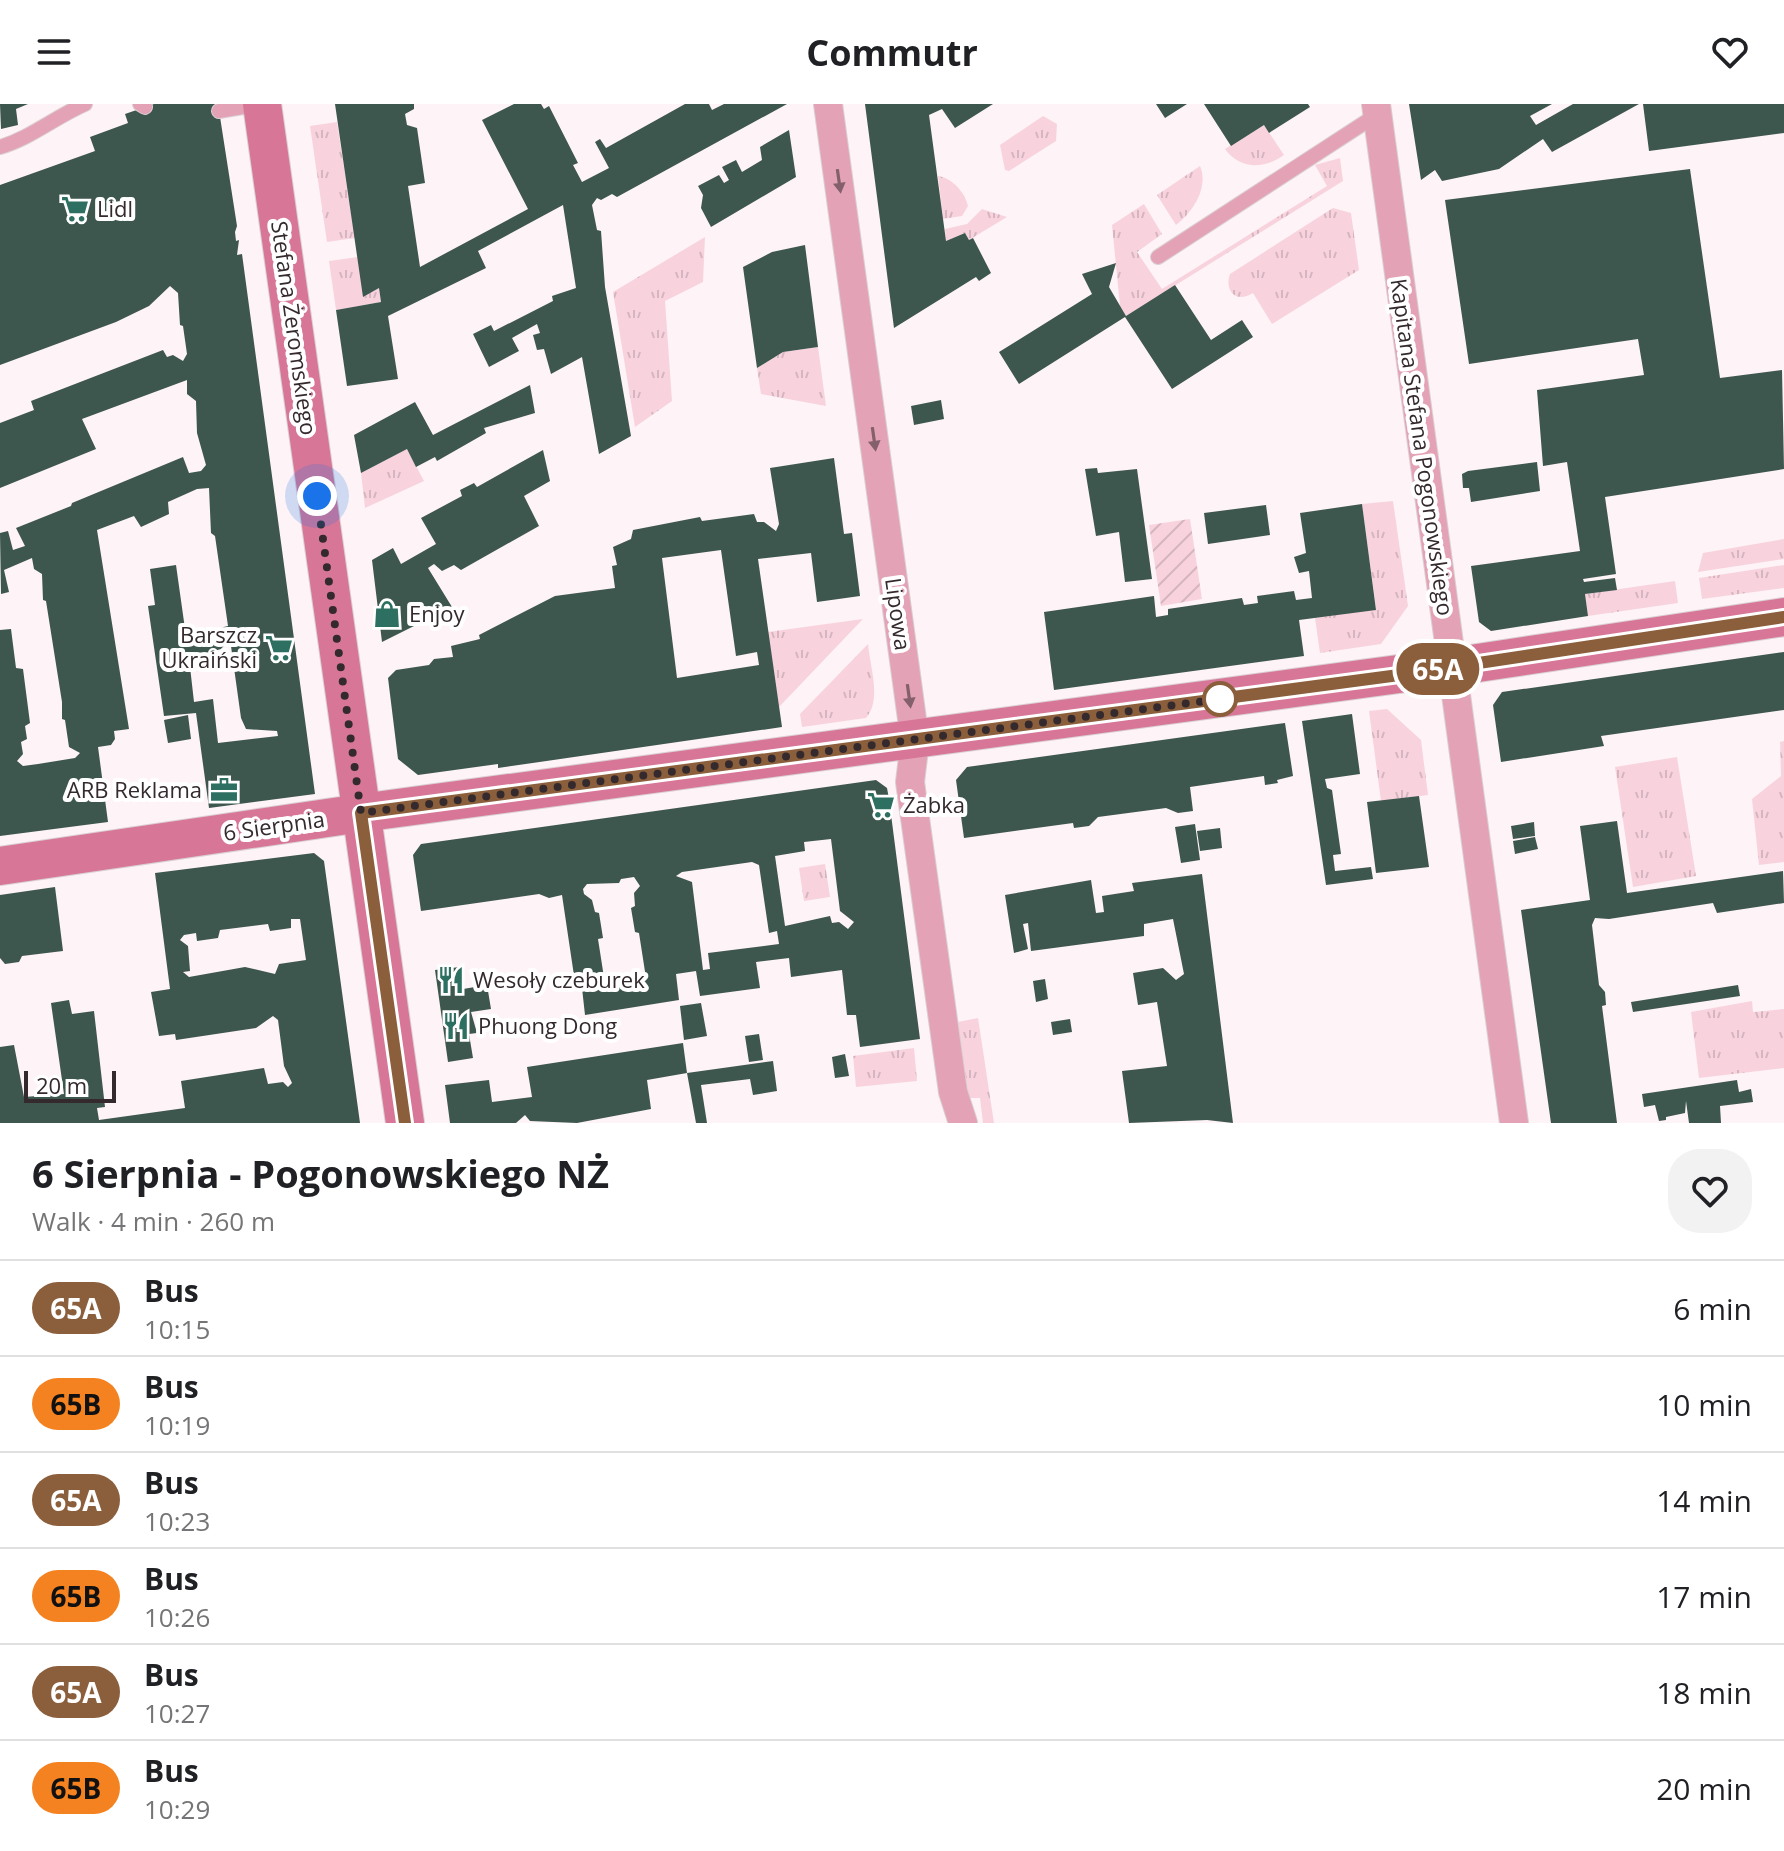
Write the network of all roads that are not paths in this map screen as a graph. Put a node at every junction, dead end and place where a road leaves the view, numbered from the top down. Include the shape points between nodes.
1 (85, 104) edge
2 (262, 104) edge
3 (828, 104) edge
4 (1377, 109) edge
5 (219, 111) dead end
6 (0, 147) edge
7 (1158, 257) dead end
8 (1784, 617) edge
9 (1451, 667) junction
10 (915, 741) junction
11 (361, 813) junction
12 (0, 866) edge
13 (405, 1123) edge
14 (963, 1123) edge
15 (1514, 1123) edge

1 - 6 lane via 27,138
2 - 5 lane
2 - 11 street, Stefana Żeromskiego
3 -> 10 street, Lipowa
4 - 7 lane
4 - 9 street, Kapitana Stefana Pogonowskiego
8 - 9 street, 6 Sierpnia
9 - 10 street, 6 Sierpnia
9 - 15 street, Kapitana Stefana Pogonowskiego
10 - 11 street, 6 Sierpnia
10 - 14 street, Lipowa via 910,782 953,1092
11 - 12 street, 6 Sierpnia
11 - 13 street, Stefana Żeromskiego

